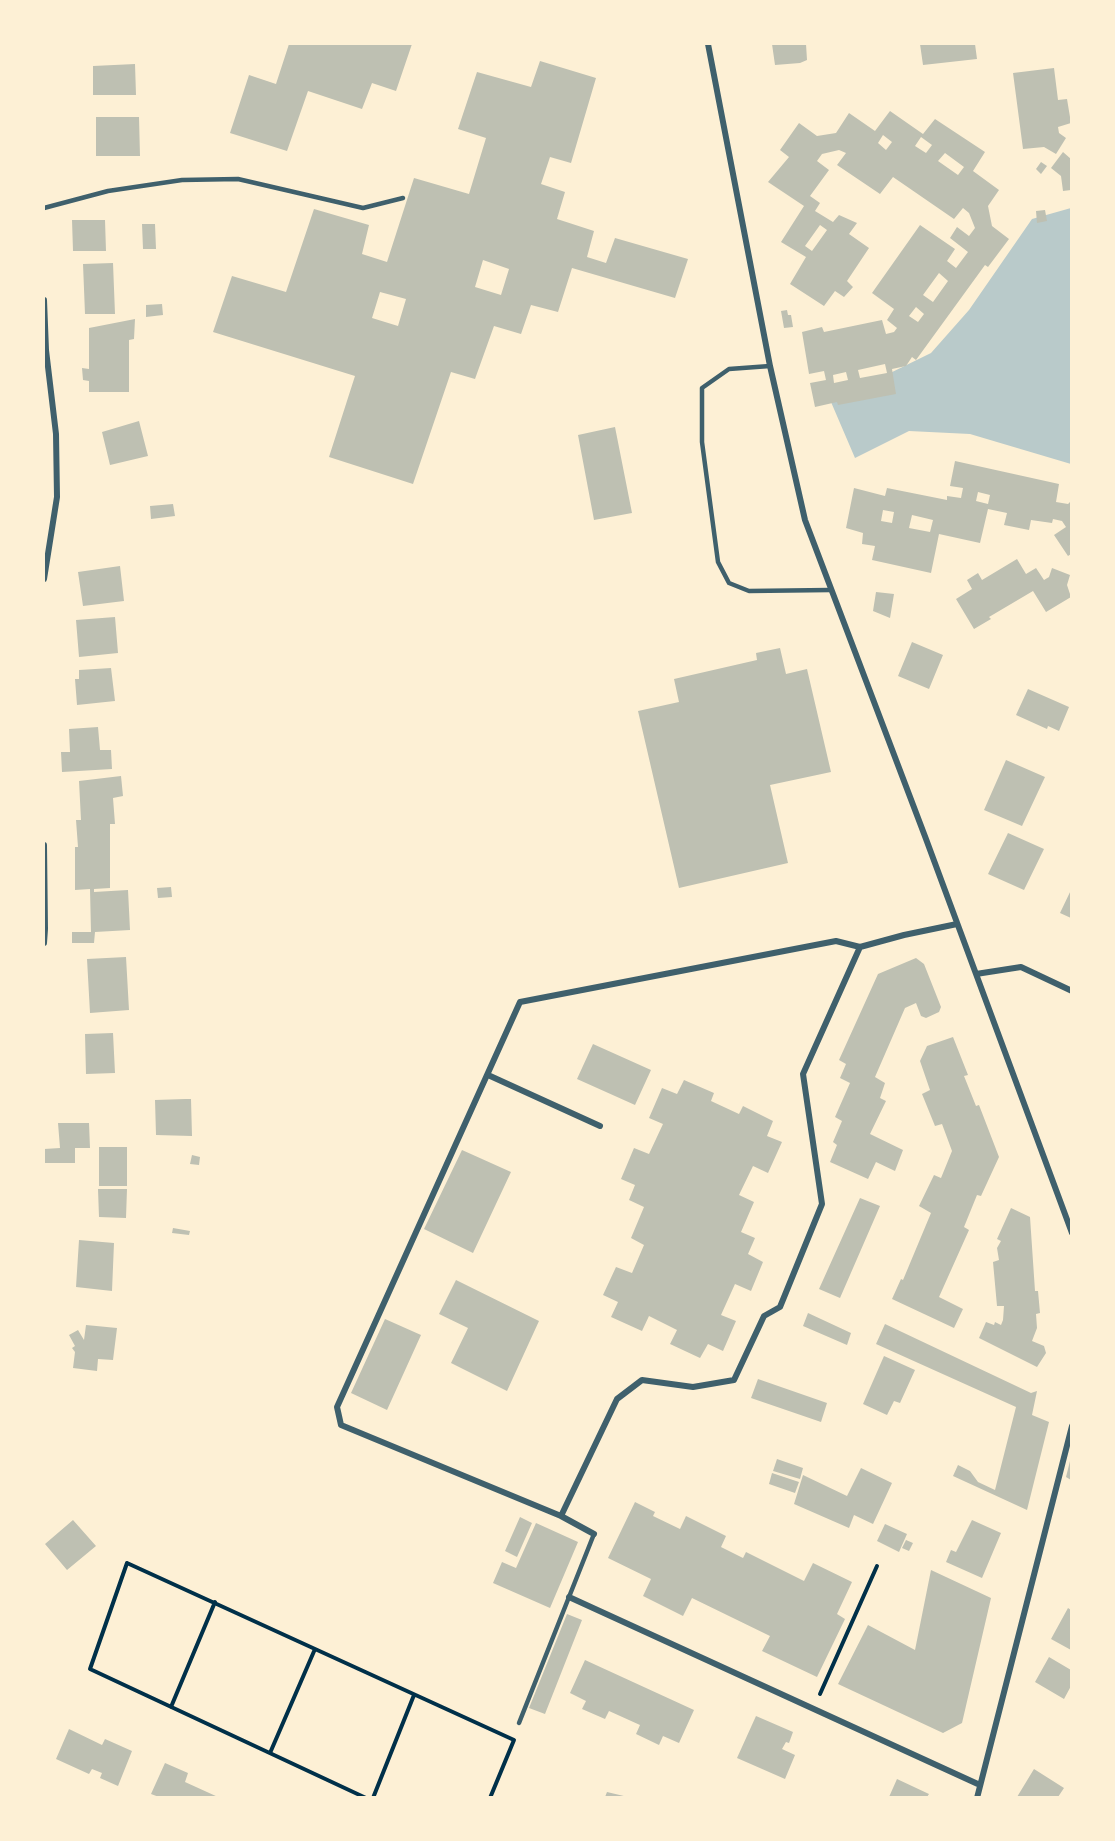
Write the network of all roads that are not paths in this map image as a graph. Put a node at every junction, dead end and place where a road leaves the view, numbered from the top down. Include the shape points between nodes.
1 (708, 44) edge
2 (403, 198) dead end
3 (44, 208) edge
4 (44, 300) edge
5 (770, 366) junction
6 (44, 579) edge
7 (830, 590) junction
8 (44, 846) edge
9 (957, 924) junction
10 (44, 943) edge
11 (860, 948) junction
12 (976, 974) junction
13 (1071, 991) edge
14 (488, 1075) junction
15 (600, 1126) dead end
16 (1071, 1233) edge
17 (1071, 1426) edge
18 (561, 1516) junction
19 (594, 1534) joint
20 (569, 1597) junction
21 (519, 1723) dead end
22 (980, 1785) junction
23 (977, 1797) edge

1 - 5 street
2 - 3 lane via 363,208 238,179 182,180 108,191
4 - 6 street via 56,434 57,497
5 - 7 street via 805,520
5 - 7 lane via 729,369 702,388 702,442 718,562 729,583 749,591
7 - 9 street
8 - 10 street
9 - 11 street via 904,934
9 - 12 street
11 - 14 street via 836,941 520,1002
11 - 18 street via 803,1074 822,1203 780,1307 764,1316 734,1380 693,1387 642,1380 617,1399
12 - 13 street via 1021,967
12 - 16 street
14 - 15 street
14 - 18 street via 337,1407 341,1425
17 - 22 street
18 - 19 street
19 - 20 lane
20 - 21 lane
20 - 22 street
22 - 23 street

